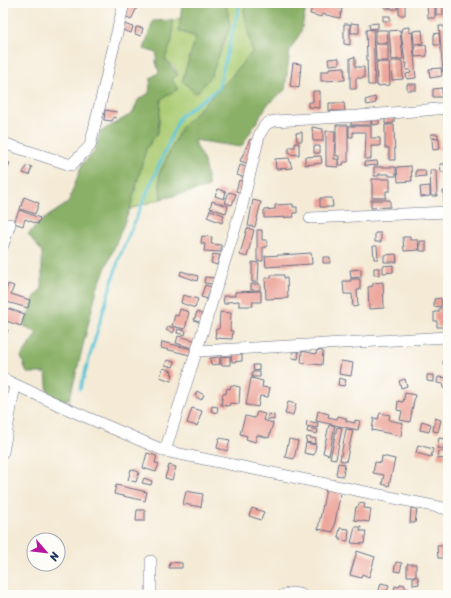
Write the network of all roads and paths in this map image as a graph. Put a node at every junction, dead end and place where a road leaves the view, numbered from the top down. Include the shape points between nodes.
1 (124, 3) edge
2 (448, 108) edge
3 (3, 143) edge
4 (448, 212) edge
5 (310, 218) dead end
6 (10, 224) dead end
7 (3, 246) edge
8 (448, 337) edge
9 (198, 351) junction
10 (3, 379) edge
11 (15, 386) junction
12 (165, 451) junction
13 (3, 452) edge
14 (448, 509) edge
15 (151, 561) dead end
16 (151, 595) edge
17 (283, 595) edge
18 (302, 595) edge

1 - 3 street via 90,146 71,165
2 - 9 street via 269,121 259,136 242,206
4 - 5 street
6 - 7 street
8 - 9 street
9 - 12 street
10 - 11 street
11 - 12 street
11 - 13 street
12 - 14 street
15 - 16 street
17 - 18 street

